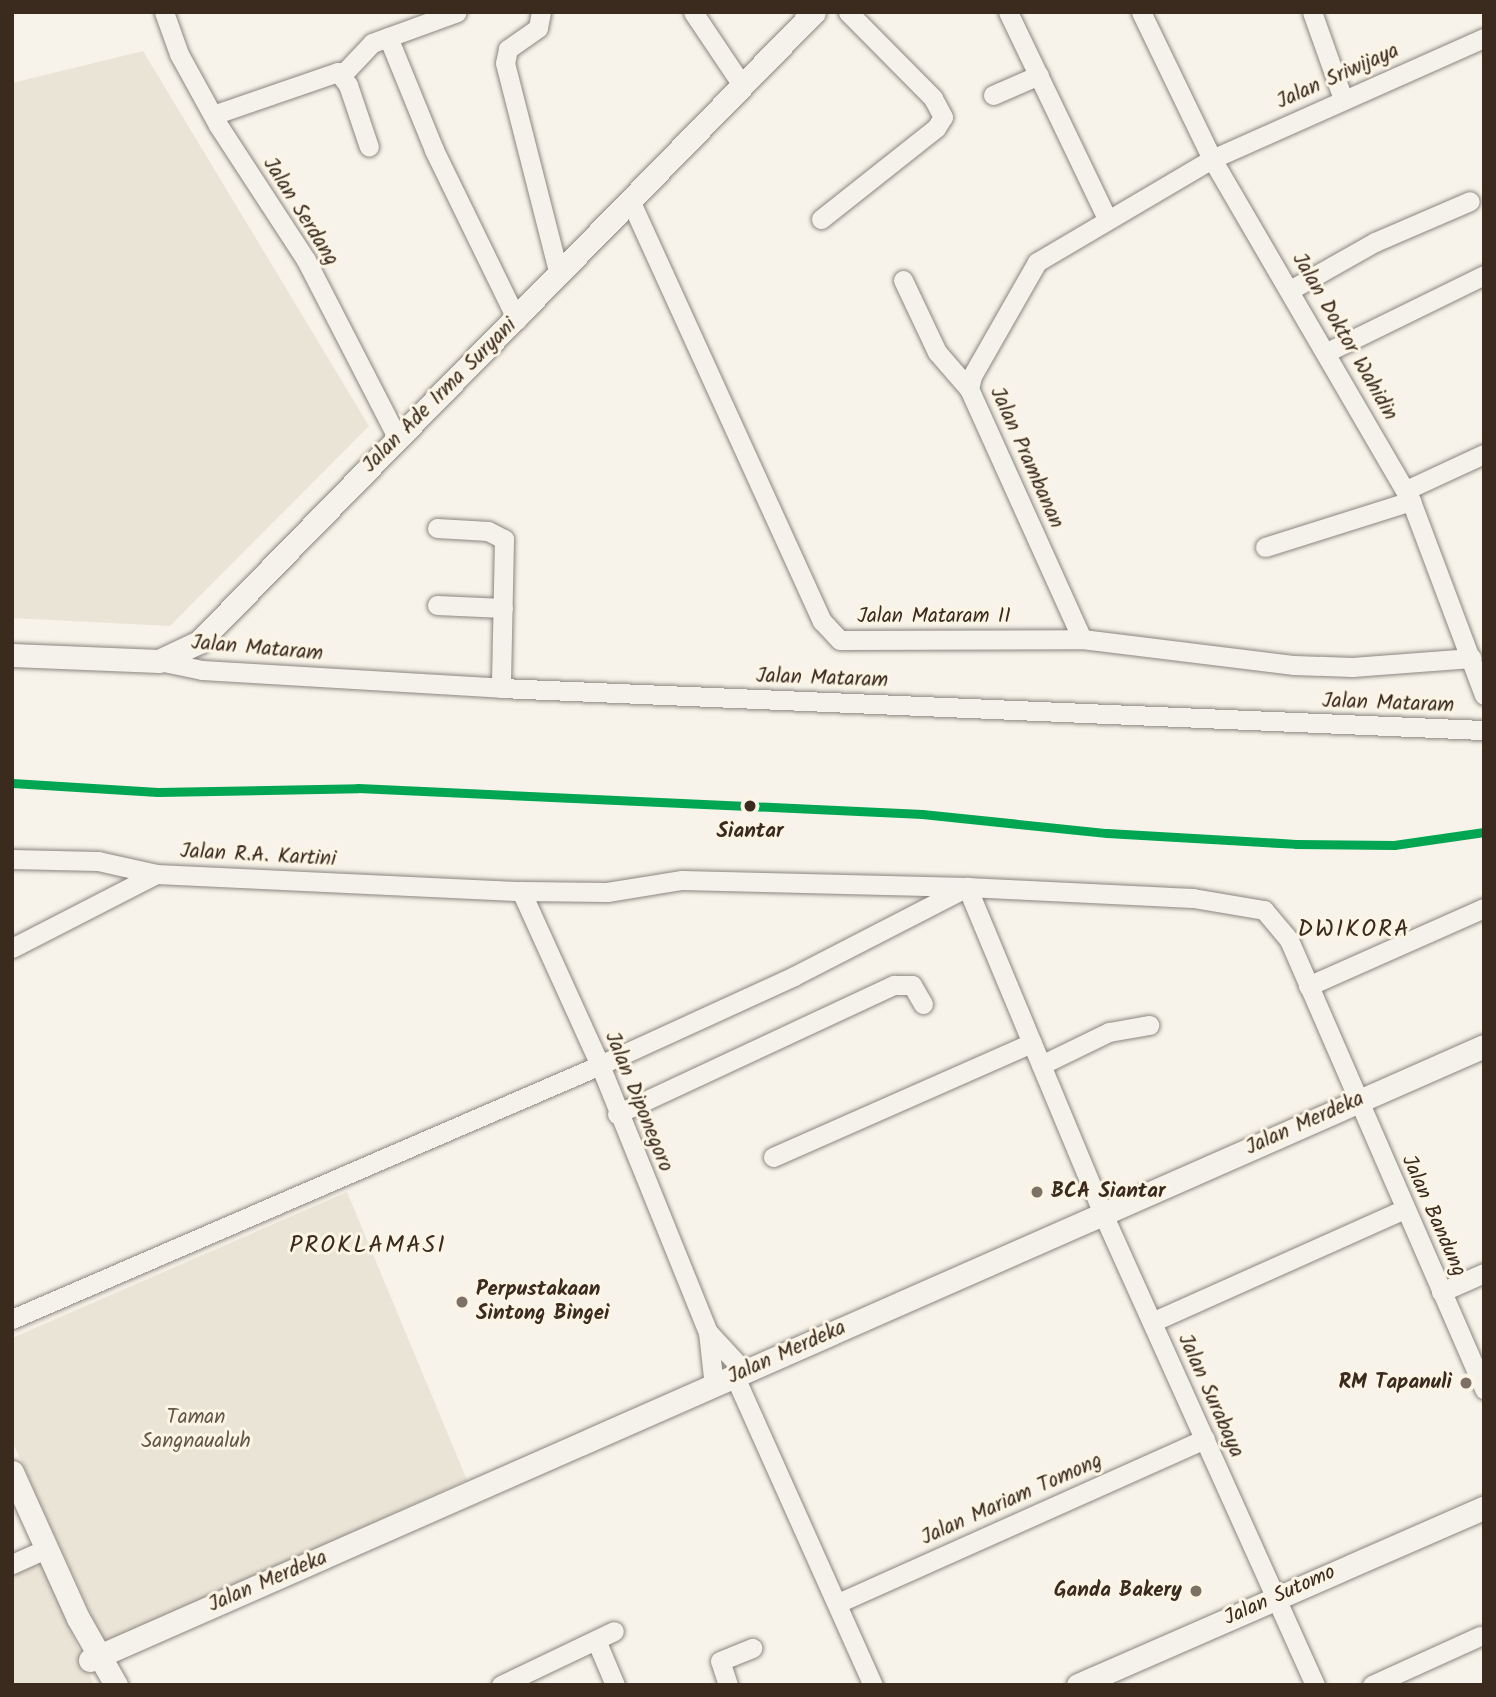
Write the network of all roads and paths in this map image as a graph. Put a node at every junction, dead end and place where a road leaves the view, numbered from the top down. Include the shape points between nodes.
1 (457, 12) edge
2 (541, 12) edge
3 (693, 12) edge
4 (814, 12) edge
5 (848, 12) edge
6 (1008, 12) edge
7 (1141, 12) edge
8 (1312, 12) edge
9 (167, 14) edge
10 (388, 37) junction
11 (1482, 42) edge
12 (342, 75) junction
13 (1040, 75) junction
14 (742, 85) junction
15 (993, 95) dead end
16 (1343, 99) junction
17 (213, 116) junction
18 (369, 147) dead end
19 (1212, 159) junction
20 (629, 200) junction
21 (1470, 201) dead end
22 (1106, 217) junction
23 (821, 219) dead end
24 (559, 275) junction
25 (1484, 275) edge
26 (904, 280) dead end
27 (1290, 290) junction
28 (517, 320) junction
29 (1326, 352) junction
30 (969, 389) junction
31 (397, 437) junction
32 (1484, 454) edge
33 (1408, 495) junction
34 (437, 528) dead end
35 (1265, 547) dead end
36 (437, 605) dead end
37 (503, 608) junction
38 (1082, 639) junction
39 (12, 655) edge
40 (159, 661) junction
41 (1477, 665) edge
42 (501, 688) junction
43 (1484, 695) edge
44 (1484, 730) edge
45 (12, 859) edge
46 (156, 874) junction
47 (967, 887) junction
48 (521, 891) junction
49 (1484, 908) edge
50 (12, 948) edge
51 (1308, 986) junction
52 (923, 1004) dead end
53 (1149, 1025) dead end
54 (1032, 1043) junction
55 (1484, 1046) edge
56 (600, 1065) junction
57 (1041, 1065) junction
58 (1357, 1100) junction
59 (617, 1114) junction
60 (773, 1157) dead end
61 (1405, 1209) junction
62 (1103, 1214) junction
63 (1484, 1273) edge
64 (1441, 1292) junction
65 (12, 1319) edge
66 (1152, 1322) junction
67 (708, 1332) junction
68 (731, 1378) junction
69 (1482, 1380) edge
70 (1205, 1439) junction
71 (12, 1472) edge
72 (1484, 1508) edge
73 (45, 1549) junction
74 (12, 1564) edge
75 (1275, 1598) junction
76 (838, 1603) junction
77 (614, 1631) dead end
78 (1480, 1636) dead end
79 (596, 1640) junction
80 (754, 1648) dead end
81 (96, 1658) junction
82 (99, 1685) edge
83 (116, 1685) edge
84 (500, 1685) edge
85 (615, 1685) edge
86 (728, 1685) edge
87 (873, 1685) edge
88 (1078, 1685) edge
89 (1315, 1685) edge
90 (1372, 1685) edge

1 - 10 street
2 - 24 street via 538,28 508,49 505,63
3 - 14 street
4 - 14 main road, Jalan Ade Irma Suryani
5 - 23 street via 933,98 943,117 936,128
6 - 13 street
7 - 19 street, Jalan Doktor Wahidin
8 - 16 street
9 - 17 street, Jalan Serdang via 179,54
10 - 12 street via 361,50
10 - 28 street via 439,161
11 - 16 street, Jalan Sriwijaya
12 - 17 street via 330,73
12 - 18 street
13 - 15 street
13 - 22 street
14 - 20 main road, Jalan Ade Irma Suryani
16 - 19 street, Jalan Sriwijaya
17 - 31 street, Jalan Serdang via 306,260
19 - 22 street, Jalan Prambanan
19 - 27 street, Jalan Doktor Wahidin
20 - 24 main road, Jalan Ade Irma Suryani
20 - 38 street, Jalan Mataram II via 818,612 840,640
21 - 27 street via 1375,242
22 - 30 street, Jalan Prambanan via 1037,262
24 - 28 main road, Jalan Ade Irma Suryani
25 - 29 street
26 - 30 street via 937,352
27 - 29 street, Jalan Doktor Wahidin
28 - 31 main road, Jalan Ade Irma Suryani
29 - 33 street, Jalan Doktor Wahidin
30 - 38 street, Jalan Prambanan
31 - 40 main road, Jalan Ade Irma Suryani via 229,615 199,642
32 - 33 street
33 - 35 street
33 - 41 street, Jalan Doktor Wahidin
34 - 37 street via 488,531 505,539
36 - 37 street
37 - 42 street
38 - 41 street, Jalan Mataram II via 1294,665
39 - 40 main road, Jalan Ade Irma Suryani
40 - 42 street, Jalan Mataram via 202,670
41 - 43 street, Jalan Doktor Wahidin
42 - 44 street, Jalan Mataram
45 - 46 street via 98,861
46 - 48 street, Jalan R.A. Kartini
46 - 50 street, Jalan R.A. Kartini
47 - 48 street, Jalan R.A. Kartini via 681,880 607,892
47 - 51 street, Jalan Bandung via 1193,898 1264,910 1289,940
47 - 54 street, Jalan Surabaya
47 - 56 street via 794,976
48 - 56 street, Jalan Diponegoro
49 - 51 street
51 - 58 street, Jalan Bandung
52 - 59 street via 912,985 894,985
53 - 57 street via 1109,1032
54 - 57 street, Jalan Surabaya
54 - 60 street
55 - 58 main road, Jalan Merdeka
56 - 59 street, Jalan Diponegoro
56 - 65 street
57 - 62 street, Jalan Surabaya
58 - 61 street, Jalan Bandung
58 - 62 main road, Jalan Merdeka
59 - 67 street, Jalan Diponegoro
61 - 64 street, Jalan Bandung
61 - 66 street
62 - 66 street, Jalan Surabaya
62 - 68 main road, Jalan Merdeka
63 - 64 street
64 - 69 street, Jalan Bandung
66 - 70 street, Jalan Surabaya
67 - 68 street, Jalan Diponegoro
67 - 68 street, Jalan Diponegoro
68 - 76 street, Jalan Diponegoro
68 - 81 main road, Jalan Merdeka
70 - 75 street, Jalan Surabaya
70 - 76 street, Jalan Mariam Tomong
71 - 73 main road
72 - 75 main road, Jalan Sutomo
73 - 74 street
73 - 81 main road
75 - 88 main road, Jalan Sutomo
75 - 89 street, Jalan Surabaya
76 - 87 street, Jalan Diponegoro
77 - 79 street
78 - 90 street
79 - 84 street
79 - 85 street
80 - 86 street via 720,1661
81 - 82 main road
81 - 83 main road

